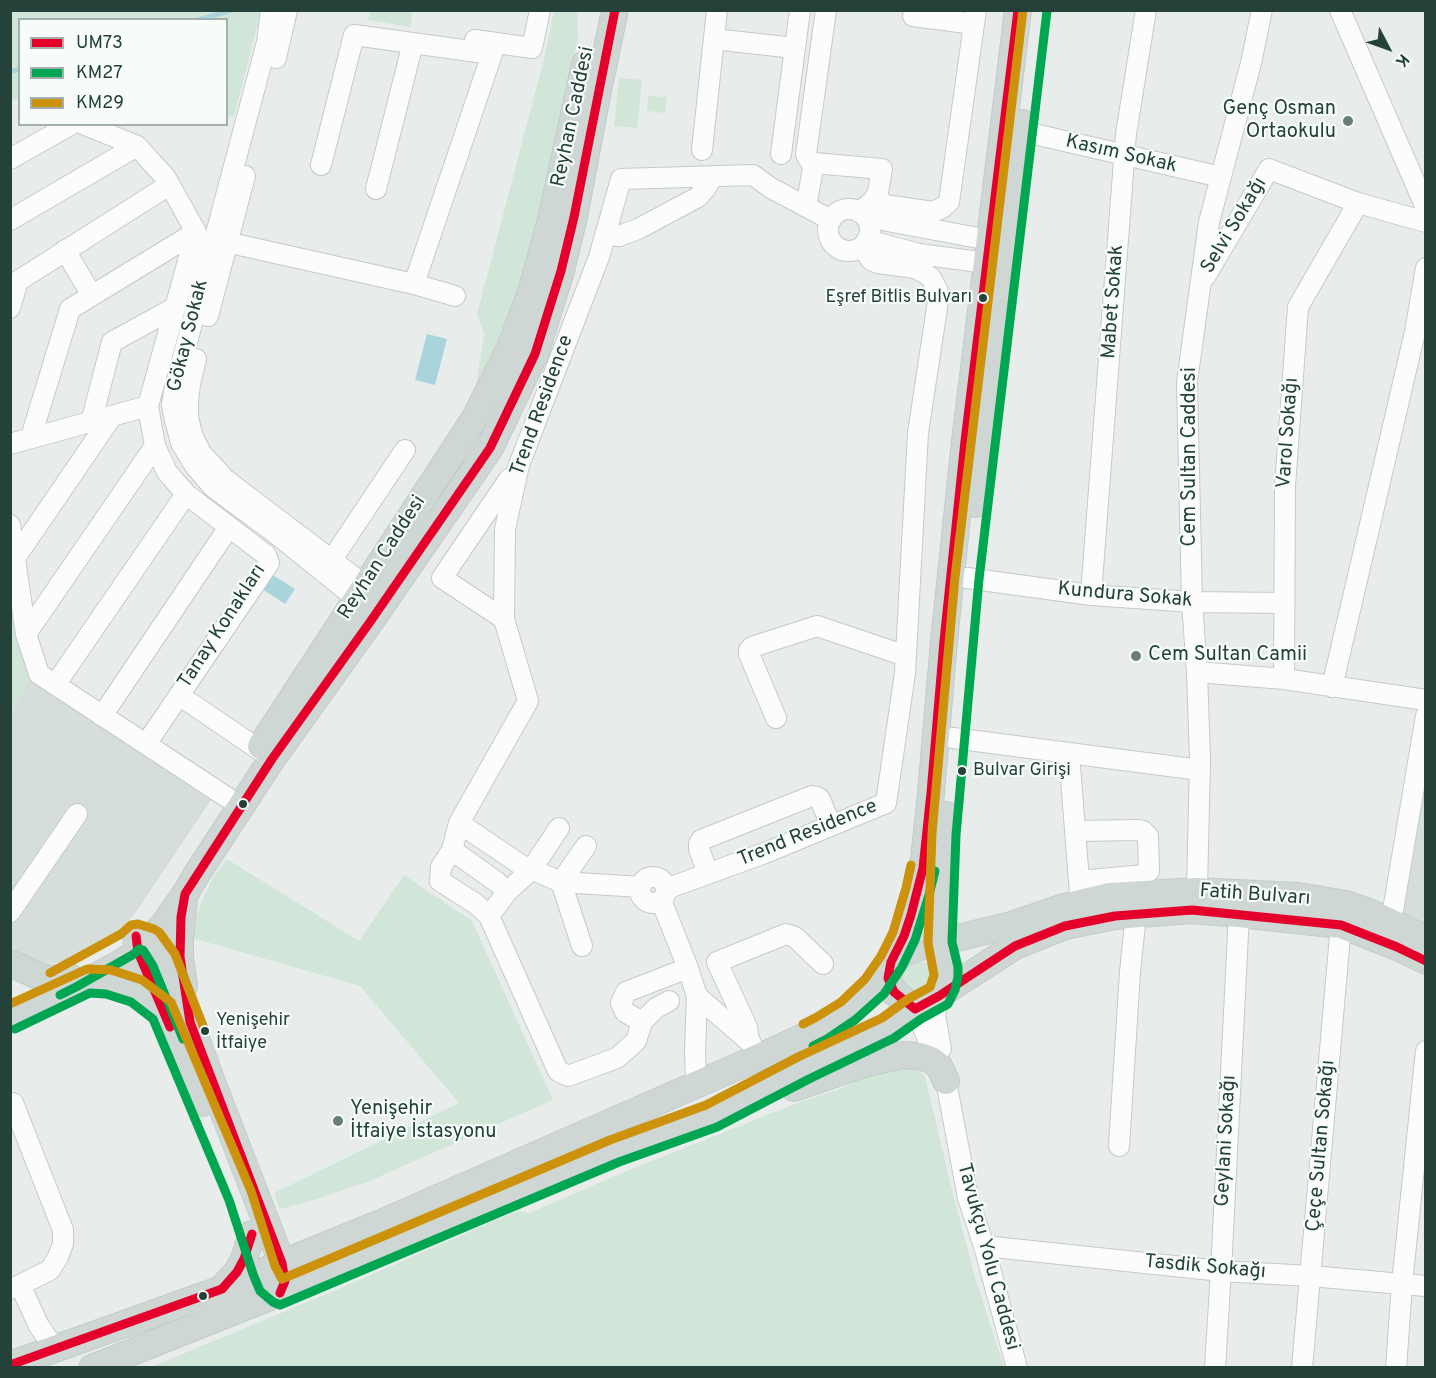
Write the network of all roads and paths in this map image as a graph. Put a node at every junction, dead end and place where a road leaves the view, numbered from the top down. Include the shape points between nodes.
1 (271, 10) edge
2 (287, 10) edge
3 (540, 10) edge
4 (597, 10) edge
5 (615, 10) edge
6 (717, 10) edge
7 (800, 10) edge
8 (826, 10) edge
9 (1018, 10) edge
10 (1035, 10) edge
11 (1146, 10) edge
12 (1262, 10) edge
13 (1340, 10) edge
14 (913, 16) dead end
15 (975, 17) edge
16 (410, 37) junction
17 (714, 39) junction
18 (794, 48) junction
19 (68, 126) edge
20 (88, 126) edge
21 (1021, 131) junction
22 (137, 146) junction
23 (702, 150) dead end
24 (781, 154) dead end
25 (1125, 156) junction
26 (10, 159) edge
27 (814, 163) junction
28 (321, 165) dead end
29 (713, 176) junction
30 (1221, 177) junction
31 (169, 185) junction
32 (376, 189) dead end
33 (876, 197) junction
34 (1358, 203) junction
35 (806, 207) junction
36 (1425, 208) edge
37 (862, 214) junction
38 (10, 220) edge
39 (831, 220) junction
40 (1425, 222) edge
41 (196, 232) junction
42 (605, 235) junction
43 (221, 241) junction
44 (865, 243) junction
45 (65, 250) junction
46 (988, 251) junction
47 (1425, 268) edge
48 (14, 277) edge
49 (414, 284) junction
50 (1201, 284) junction
51 (91, 294) junction
52 (455, 296) dead end
53 (10, 308) edge
54 (174, 308) junction
55 (148, 406) junction
56 (112, 416) junction
57 (91, 422) junction
58 (32, 437) junction
59 (10, 444) edge
60 (155, 446) junction
61 (405, 450) dead end
62 (516, 475) junction
63 (186, 494) junction
64 (10, 525) edge
65 (229, 527) junction
66 (15, 558) junction
67 (327, 566) junction
68 (967, 578) junction
69 (1091, 595) junction
70 (370, 599) junction
71 (1192, 602) junction
72 (1284, 603) junction
73 (504, 620) junction
74 (26, 634) junction
75 (906, 656) junction
76 (1197, 672) junction
77 (1284, 679) junction
78 (56, 685) junction
79 (1332, 687) junction
80 (1425, 700) edge
81 (189, 702) dead end
82 (102, 716) junction
83 (1425, 716) edge
84 (776, 718) dead end
85 (953, 738) junction
86 (146, 744) junction
87 (1069, 753) junction
88 (265, 754) junction
89 (1200, 770) junction
90 (228, 798) junction
91 (77, 814) dead end
92 (459, 823) junction
93 (831, 826) junction
94 (559, 828) dead end
95 (1075, 831) junction
96 (586, 846) dead end
97 (452, 850) junction
98 (531, 870) junction
99 (708, 874) junction
100 (561, 882) junction
101 (498, 883) dead end
102 (185, 894) junction
103 (664, 895) junction
104 (1194, 901) junction
105 (1080, 902) junction
106 (10, 912) edge
107 (1136, 914) junction
108 (1239, 914) junction
109 (489, 916) junction
110 (1391, 922) junction
111 (1341, 925) junction
112 (1425, 939) edge
113 (141, 943) junction
114 (940, 943) junction
115 (582, 946) dead end
116 (1425, 961) edge
117 (891, 962) junction
118 (10, 963) edge
119 (823, 964) dead end
120 (688, 968) junction
121 (79, 979) junction
122 (697, 996) junction
123 (939, 996) junction
124 (669, 1001) dead end
125 (10, 1004) edge
126 (915, 1009) junction
127 (163, 1011) junction
128 (10, 1018) edge
129 (190, 1022) junction
130 (642, 1022) junction
131 (757, 1048) junction
132 (1425, 1051) edge
133 (946, 1081) junction
134 (696, 1085) junction
135 (13, 1103) dead end
136 (711, 1116) junction
137 (1119, 1146) dead end
138 (258, 1225) junction
139 (345, 1238) junction
140 (984, 1246) junction
141 (273, 1267) junction
142 (1221, 1271) junction
143 (1310, 1276) junction
144 (1402, 1284) junction
145 (1425, 1286) edge
146 (15, 1287) edge
147 (222, 1289) junction
148 (280, 1293) junction
149 (55, 1349) junction
150 (26, 1365) edge
151 (102, 1365) edge
152 (1017, 1368) edge
153 (1215, 1368) edge
154 (1302, 1368) edge
155 (1396, 1368) edge

1 - 43 street, Gökay Sokak
2 - 43 street, Gökay Sokak
3 - 16 street via 532,48
4 - 70 main road, Reyhan Caddesi via 552,216 511,346 475,417
5 - 70 main road, Reyhan Caddesi via 574,217 535,354 490,448
6 - 17 street
7 - 18 street
8 - 27 street via 806,154
9 - 46 main road
10 - 21 main road
11 - 25 street, Mabet Sokak
12 - 30 street, Cem Sultan Caddesi
13 - 36 street
14 - 15 street
15 - 33 street via 949,202 933,212 885,205
16 - 28 street via 354,35
16 - 32 street
16 - 49 street via 492,54
17 - 18 street
17 - 23 street
18 - 24 street
19 - 26 street
20 - 22 street
21 - 25 street, Kasım Sokak
21 - 68 main road
22 - 31 street
22 - 38 street
25 - 30 street, Kasım Sokak
25 - 69 street, Mabet Sokak
27 - 33 street via 882,169
27 - 35 street
29 - 35 street, Trend Residence via 753,175
29 - 42 street via 698,197 638,229 620,236
29 - 42 street, Trend Residence via 621,179
30 - 50 street, Cem Sultan Caddesi via 1209,222
31 - 41 street
31 - 45 street
33 - 37 street
34 - 40 street
34 - 50 street, Selvi Sokağı via 1269,169
34 - 72 street, Varol Sokağı via 1298,307 1285,486
35 - 39 street, Trend Residence
37 - 39 street via 843,210
37 - 44 street via 870,232
37 - 46 street
39 - 44 street via 829,236 839,249 855,250
41 - 51 street
41 - 54 street, Tanay Konakları
42 - 62 street, Trend Residence
43 - 49 street
43 - 67 street, Gökay Sokak via 190,384 188,418 193,437 201,453 226,480
44 - 46 street via 919,254
44 - 75 street, Trend Residence via 871,260 925,273 938,294 918,433
45 - 48 street
45 - 51 street
46 - 117 main road via 961,476 923,868 904,936
47 - 79 street via 1412,343
48 - 53 street
49 - 52 street
50 - 71 street, Cem Sultan Caddesi via 1187,382
51 - 58 street via 70,309
54 - 55 street, Tanay Konakları
54 - 57 street via 112,342
55 - 56 street
55 - 60 street, Tanay Konakları
56 - 57 street
56 - 66 street
57 - 58 street
58 - 59 street
60 - 63 street, Tanay Konakları via 167,472
60 - 74 street
61 - 67 street
62 - 73 street, Trend Residence via 505,530
62 - 73 street via 508,479 442,578
63 - 65 street, Tanay Konakları
63 - 78 street
64 - 66 street
65 - 82 street
65 - 86 street, Tanay Konakları via 266,555 269,563
66 - 74 street
67 - 70 street, Gökay Sokak
68 - 69 street, Kundura Sokak
68 - 85 main road
69 - 71 street, Kundura Sokak
70 - 88 main road, Reyhan Caddesi
71 - 72 street, Kundura Sokak
71 - 76 street, Cem Sultan Caddesi
72 - 77 street, Varol Sokağı
73 - 92 street, Trend Residence via 528,701
74 - 78 street via 39,674
75 - 84 street via 817,626 752,646 749,654
75 - 93 street, Trend Residence via 886,803
76 - 77 street
76 - 89 street, Cem Sultan Caddesi
77 - 79 street
78 - 82 street
79 - 80 street
81 - 88 street
82 - 86 street
83 - 110 street
85 - 87 street
85 - 114 main road
86 - 90 street
87 - 89 street
87 - 95 street
88 - 90 main road, Reyhan Caddesi
88 - 102 main road, Reyhan Caddesi
89 - 104 street, Cem Sultan Caddesi
90 - 113 main road, Reyhan Caddesi via 142,930
91 - 106 street
92 - 97 street, Trend Residence
92 - 98 street
93 - 99 street, Trend Residence
93 - 99 street via 820,799 812,796 701,840 699,849
94 - 98 street
95 - 105 street
95 - 105 street via 1139,830 1148,836 1149,870 1144,875
96 - 100 street
97 - 101 street
97 - 109 street, Trend Residence via 441,867 440,881
98 - 100 street
98 - 109 street
99 - 103 street, Trend Residence
100 - 103 street via 641,887 642,896 654,903
100 - 115 street
102 - 113 main road, Reyhan Caddesi via 164,924
102 - 129 main road via 180,957
103 - 120 street
104 - 105 main road, Fatih Bulvarı via 1110,896
104 - 107 main road, Fatih Bulvarı
104 - 108 main road, Fatih Bulvarı
104 - 110 main road, Fatih Bulvarı via 1298,896 1346,904
105 - 107 main road, Fatih Bulvarı via 1115,916
105 - 114 main road, Fatih Bulvarı
105 - 123 main road, Fatih Bulvarı via 1065,926 1015,946
107 - 137 street
108 - 111 main road, Fatih Bulvarı
108 - 142 street, Geylani Sokağı
109 - 130 street via 558,1071 568,1076 617,1058 636,1041
110 - 112 main road, Fatih Bulvarı
111 - 116 main road, Fatih Bulvarı
111 - 143 street, Çeçe Sultan Sokağı
113 - 121 main road
113 - 127 main road
113 - 129 main road via 164,960
114 - 117 main road via 916,948
114 - 123 main road via 946,976
117 - 126 main road via 890,986
117 - 131 main road via 874,987 821,1029
118 - 121 main road via 49,979
119 - 131 street via 795,937 786,934 717,962
120 - 122 street
120 - 130 street via 626,992 621,1003 625,1012
121 - 125 main road
121 - 127 main road via 130,988
121 - 128 main road
122 - 131 street
122 - 134 street
123 - 126 main road, Fatih Bulvarı
123 - 133 street via 935,1015
124 - 130 street
126 - 133 street, Tavukçu Yolu Caddesi
126 - 136 main road, Fatih Bulvarı via 888,1028
127 - 138 main road via 240,1196
129 - 138 main road
131 - 134 main road
132 - 144 street
133 - 136 main road via 931,1059 902,1055
133 - 140 street, Tavukçu Yolu Caddesi via 968,1198
134 - 139 main road
135 - 146 street via 63,1230 63,1244 50,1270
136 - 148 main road via 615,1151
138 - 139 main road via 292,1240
138 - 141 main road
138 - 147 main road via 237,1272
139 - 141 main road
140 - 142 street, Tasdik Sokağı
140 - 152 street, Tavukçu Yolu Caddesi
141 - 147 main road
141 - 148 main road via 271,1286
142 - 143 street, Tasdik Sokağı
142 - 153 street, Geylani Sokağı
143 - 144 street, Tasdik Sokağı
143 - 154 street, Çeçe Sultan Sokağı
144 - 145 street, Tasdik Sokağı
144 - 155 street
146 - 149 street
147 - 149 main road
148 - 151 main road
149 - 150 main road

